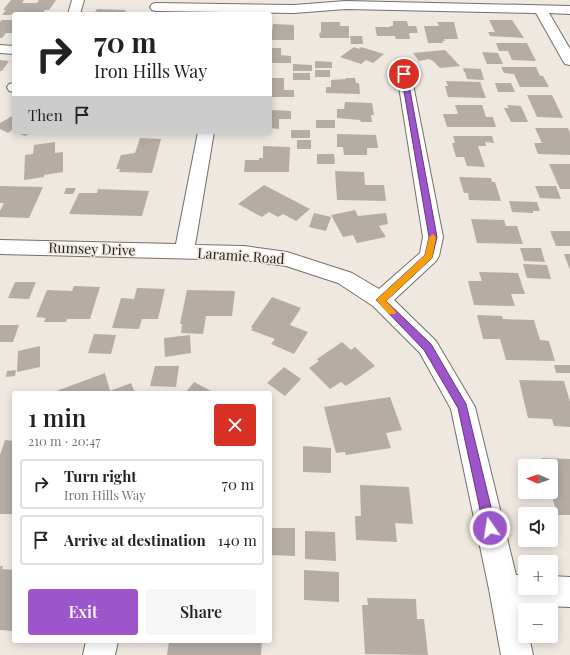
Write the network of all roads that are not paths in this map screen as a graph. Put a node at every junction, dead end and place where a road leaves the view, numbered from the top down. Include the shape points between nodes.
1 (78, 0) edge
2 (156, 7) dead end
3 (231, 8) edge
4 (540, 9) junction
5 (570, 10) edge
6 (75, 12) edge
7 (0, 50) edge
8 (12, 50) edge
9 (570, 61) edge
10 (404, 74) dead end
11 (206, 134) edge
12 (0, 247) edge
13 (184, 252) junction
14 (380, 300) junction
15 (504, 589) junction
16 (570, 592) edge
17 (102, 643) edge
18 (99, 655) edge
19 (516, 655) edge

1 - 6 street
2 - 3 street
3 - 4 street via 294,10 346,6
4 - 5 street
4 - 9 street
7 - 8 street
10 - 14 street via 433,237 429,256
11 - 13 street, Laramie Road
12 - 13 street, Rumsey Drive
13 - 14 street, Laramie Road via 244,254 287,259 345,278
14 - 15 street, Laramie Road via 428,347 463,407
15 - 16 street
15 - 19 street, Laramie Road
17 - 18 street

